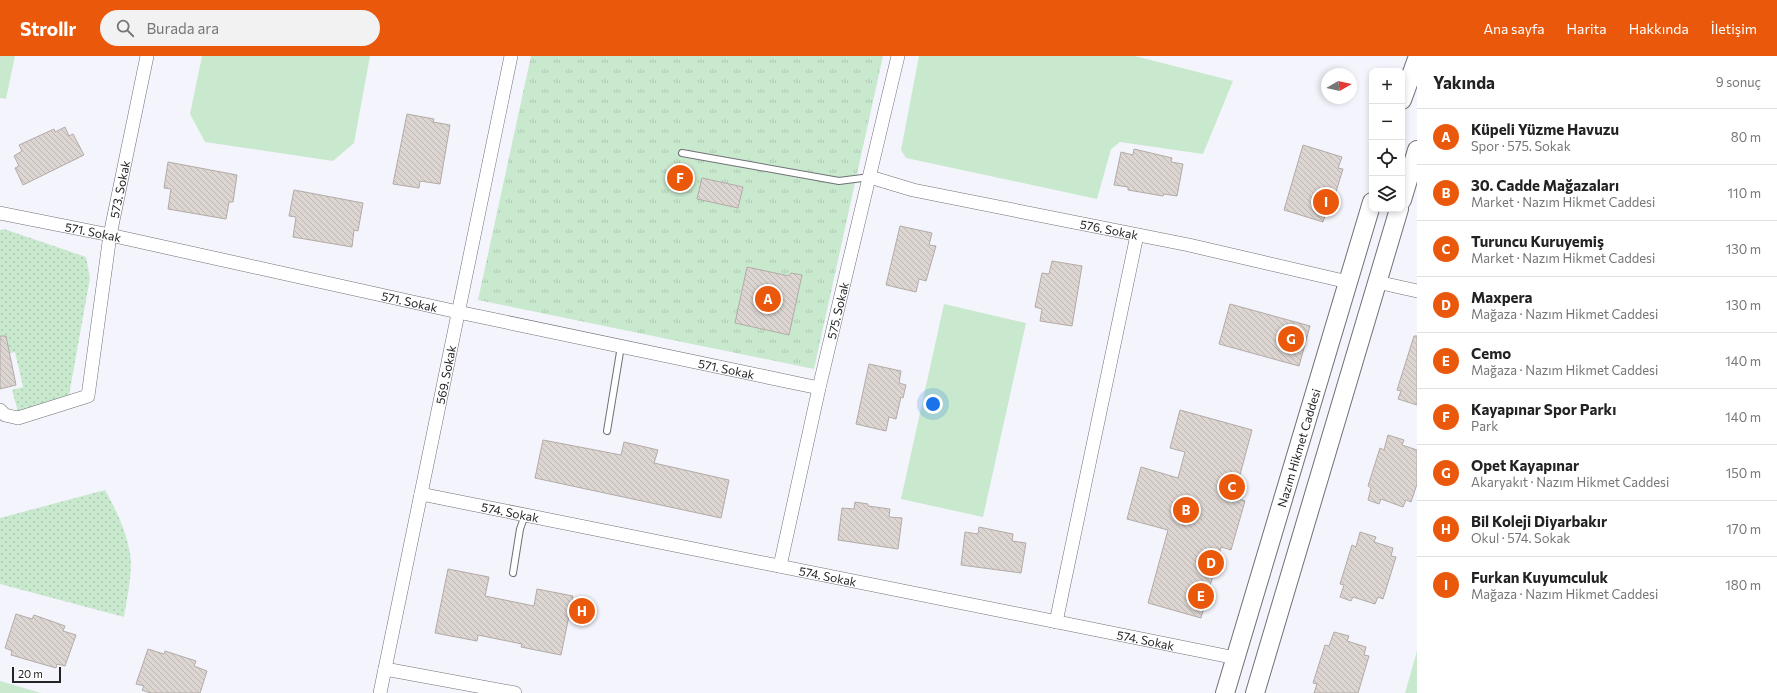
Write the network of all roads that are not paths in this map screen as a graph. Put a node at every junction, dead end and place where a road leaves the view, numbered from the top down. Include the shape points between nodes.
1 (147, 56) edge
2 (511, 56) edge
3 (898, 56) edge
4 (1417, 59) edge
5 (1405, 92) edge
6 (1417, 150) edge
7 (682, 153) dead end
8 (870, 177) junction
9 (1405, 190) edge
10 (1369, 212) edge
11 (1398, 212) edge
12 (0, 213) edge
13 (110, 235) junction
14 (1137, 235) junction
15 (1348, 282) junction
16 (1377, 282) junction
17 (1417, 291) edge
18 (458, 312) junction
19 (621, 346) junction
20 (819, 388) junction
21 (0, 410) edge
22 (607, 431) dead end
23 (421, 494) junction
24 (525, 515) junction
25 (780, 566) junction
26 (513, 573) dead end
27 (1056, 622) junction
28 (1236, 658) junction
29 (385, 669) junction
30 (380, 693) edge
31 (515, 693) edge
32 (1225, 693) edge
33 (1255, 693) edge

1 - 13 street, 573. Sokak
2 - 18 street, 569. Sokak
3 - 8 street, 575. Sokak
4 - 5 main road
6 - 9 main road
7 - 8 lane via 838,181
8 - 14 street, 576. Sokak via 913,190
8 - 20 street, 575. Sokak
10 - 15 main road, Nazım Hikmet Caddesi
11 - 16 main road
12 - 13 street, 571. Sokak
13 - 18 street, 571. Sokak
13 - 21 street, 573. Sokak via 88,396 18,418 5,415
14 - 15 street, 576. Sokak
14 - 27 street
15 - 28 main road, Nazım Hikmet Caddesi
16 - 17 street
16 - 33 main road
18 - 19 street, 571. Sokak
18 - 23 street, 569. Sokak
19 - 20 street, 571. Sokak
19 - 22 lane
20 - 25 street, 575. Sokak
23 - 24 street, 574. Sokak
23 - 29 street, 569. Sokak
24 - 25 street, 574. Sokak
24 - 26 lane via 520,529
25 - 27 street, 574. Sokak
27 - 28 street, 574. Sokak
28 - 32 main road, Nazım Hikmet Caddesi
29 - 30 street, 569. Sokak
29 - 31 street

